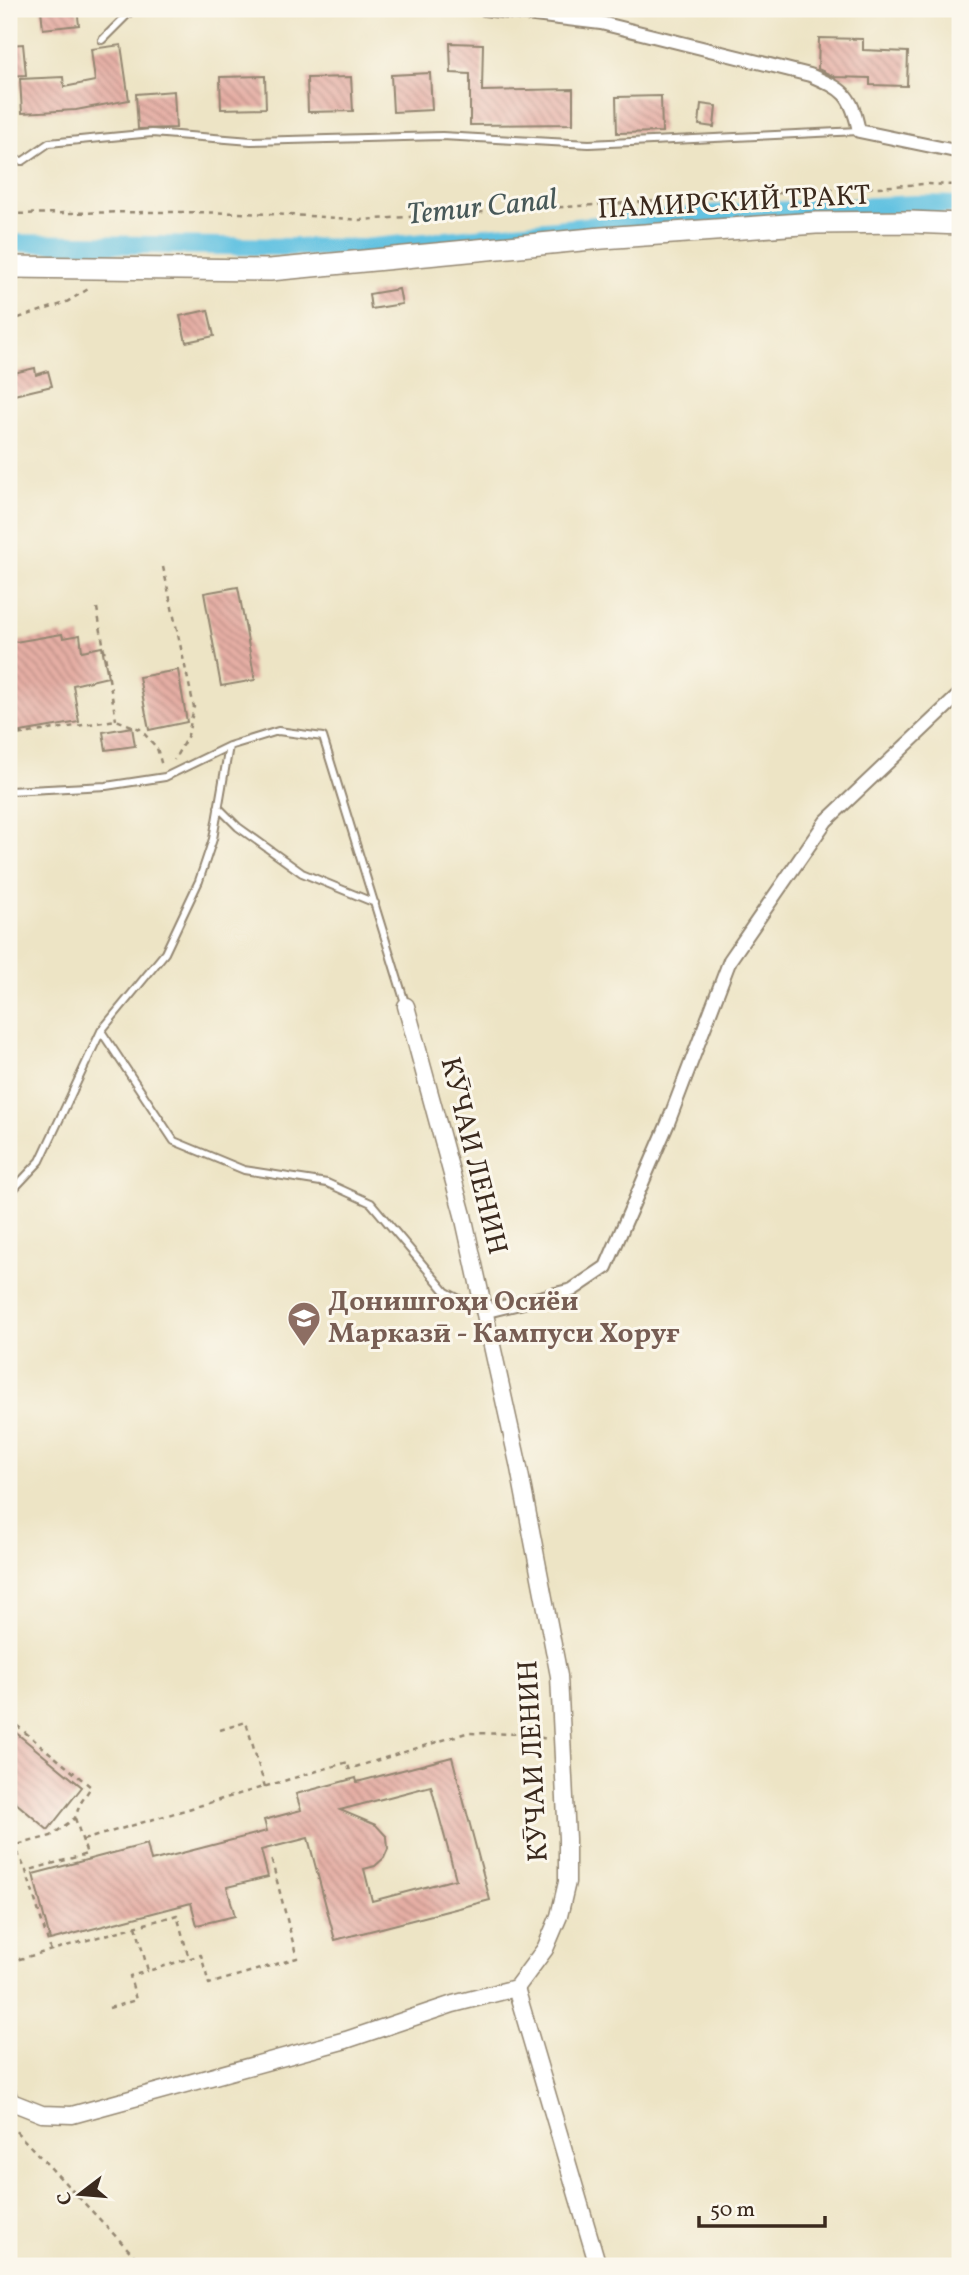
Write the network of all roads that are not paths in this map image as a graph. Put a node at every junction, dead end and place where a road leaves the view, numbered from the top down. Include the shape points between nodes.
1 (133, 9) edge
2 (484, 9) edge
3 (102, 40) dead end
4 (859, 131) junction
5 (960, 152) edge
6 (9, 160) edge
7 (960, 225) edge
8 (9, 267) edge
9 (960, 694) edge
10 (229, 746) junction
11 (9, 791) edge
12 (218, 807) junction
13 (375, 903) junction
14 (406, 1006) joint
15 (101, 1031) junction
16 (9, 1194) edge
17 (483, 1312) junction
18 (516, 1988) junction
19 (9, 2082) edge
20 (12, 2103) edge
21 (598, 2266) edge

1 - 3 lane
2 - 4 street via 601,23 810,75 848,96
4 - 5 street
4 - 6 lane via 589,144 442,136 251,141 152,133 49,143 23,162
7 - 8 main road, ПАМИРСКИЙ ТРАКТ via 789,225 270,270
9 - 17 street via 826,821 730,960 606,1267 572,1290
10 - 11 lane via 165,777 106,786
10 - 12 lane
10 - 13 lane via 278,731 323,737
12 - 13 lane via 302,873
12 - 15 lane via 199,881 164,953
13 - 14 lane
14 - 17 street, КӮЧАИ ЛЕНИН via 463,1215
15 - 16 lane via 40,1161
15 - 17 lane via 174,1142 244,1170 327,1183 371,1203 446,1292
17 - 18 street, КӮЧАИ ЛЕНИН via 559,1676 567,1839 559,1916 545,1949
18 - 20 street via 72,2115 42,2114
18 - 21 street
19 - 20 lane

